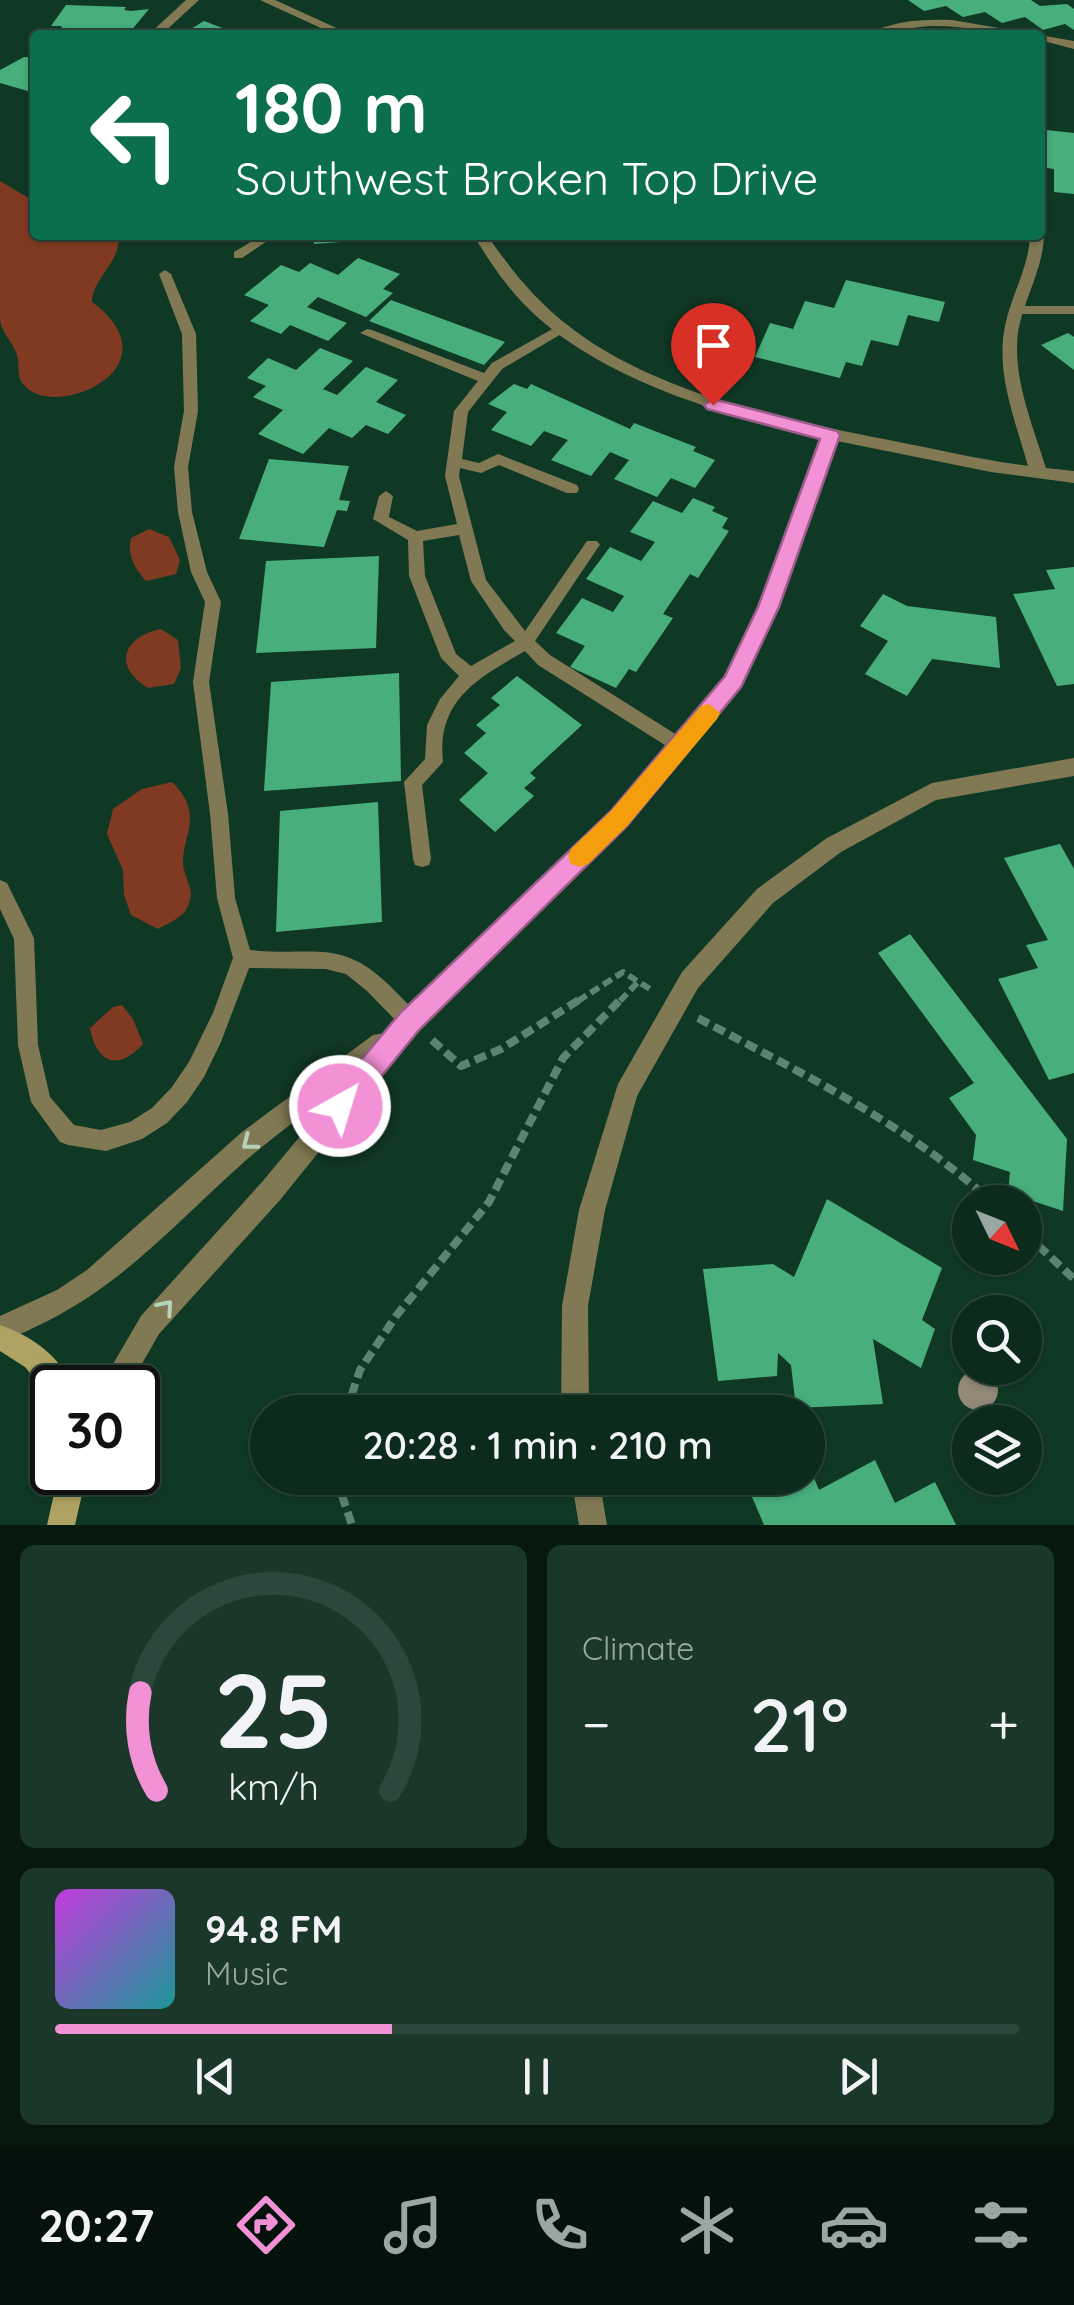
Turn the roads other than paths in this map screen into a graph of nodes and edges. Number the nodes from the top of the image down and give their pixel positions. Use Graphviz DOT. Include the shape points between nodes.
graph roads {
  1 [pos="193,0"];
  2 [pos="266,0"];
  3 [pos="160,30"];
  4 [pos="335,30"];
  5 [pos="885,30"];
  6 [pos="992,30"];
  7 [pos="1045,37"];
  8 [pos="1074,44"];
  9 [pos="262,240"];
  10 [pos="483,240"];
  11 [pos="1037,240"];
  12 [pos="238,255"];
  13 [pos="165,274"];
  14 [pos="1018,310"];
  15 [pos="1074,310"];
  16 [pos="563,327"];
  17 [pos="368,333"];
  18 [pos="486,379"];
  19 [pos="830,435"];
  20 [pos="454,462"];
  21 [pos="1039,474"];
  22 [pos="1074,477"];
  23 [pos="572,489"];
  24 [pos="386,496"];
  25 [pos="465,528"];
  26 [pos="414,536"];
  27 [pos="592,545"];
  28 [pos="526,642"];
  29 [pos="470,675"];
  30 [pos="682,747"];
  31 [pos="1074,767"];
  32 [pos="422,860"];
  33 [pos="0,889"];
  34 [pos="243,958"];
  35 [pos="410,1021"];
  36 [pos="0,1329"];
  37 [pos="0,1338"];
  38 [pos="44,1365"];
  39 [pos="126,1365"];
  40 [pos="576,1395"];
  41 [pos="68,1495"];
  42 [pos="587,1495"];
  43 [pos="63,1523"];
  44 [pos="593,1525"];
  1 -- 3 [label="street"];
  2 -- 4 [label="street"];
  5 -- 6 [label="street" via="938,23"];
  7 -- 8 [label="street"];
  9 -- 12 [label="lane"];
  10 -- 16 [label="street" via="501,267"];
  11 -- 14 [label="street"];
  13 -- 34 [label="lane" via="189,334 184,512 213,602 201,682 226,898"];
  14 -- 15 [label="lane"];
  14 -- 21 [label="street" via="1010,333 1012,366"];
  16 -- 18 [label="lane"];
  16 -- 19 [label="street" via="610,359 713,405"];
  17 -- 18 [label="lane"];
  18 -- 20 [label="lane" via="460,410"];
  19 -- 21 [label="street"];
  19 -- 30 [label="street" via="768,607 733,681"];
  20 -- 23 [label="lane" via="481,468 498,459"];
  20 -- 25 [label="lane"];
  21 -- 22 [label="street"];
  24 -- 26 [label="lane" via="380,519"];
  25 -- 26 [label="lane"];
  25 -- 28 [label="lane" via="479,581"];
  26 -- 29 [label="lane" via="417,576 449,658"];
  27 -- 28 [label="lane"];
  28 -- 29 [label="lane"];
  28 -- 30 [label="lane"];
  29 -- 32 [label="lane" via="439,708 434,762 413,782"];
  30 -- 35 [label="street" via="619,818"];
  31 -- 40 [label="street" via="932,792 834,845 765,896 690,980 626,1092 592,1210 574,1306"];
  33 -- 34 [label="lane" via="24,938 28,1045 41,1102 68,1134 103,1141 146,1128 191,1079"];
  34 -- 35 [label="lane" via="353,968"];
  35 -- 36 [label="street, one-way" via="236,1153 107,1270 31,1320"];
  39 -- 35 [label="street, one-way" via="150,1325"];
  37 -- 38 [label="main road"];
  41 -- 43 [label="main road"];
  42 -- 44 [label="street"];
}
